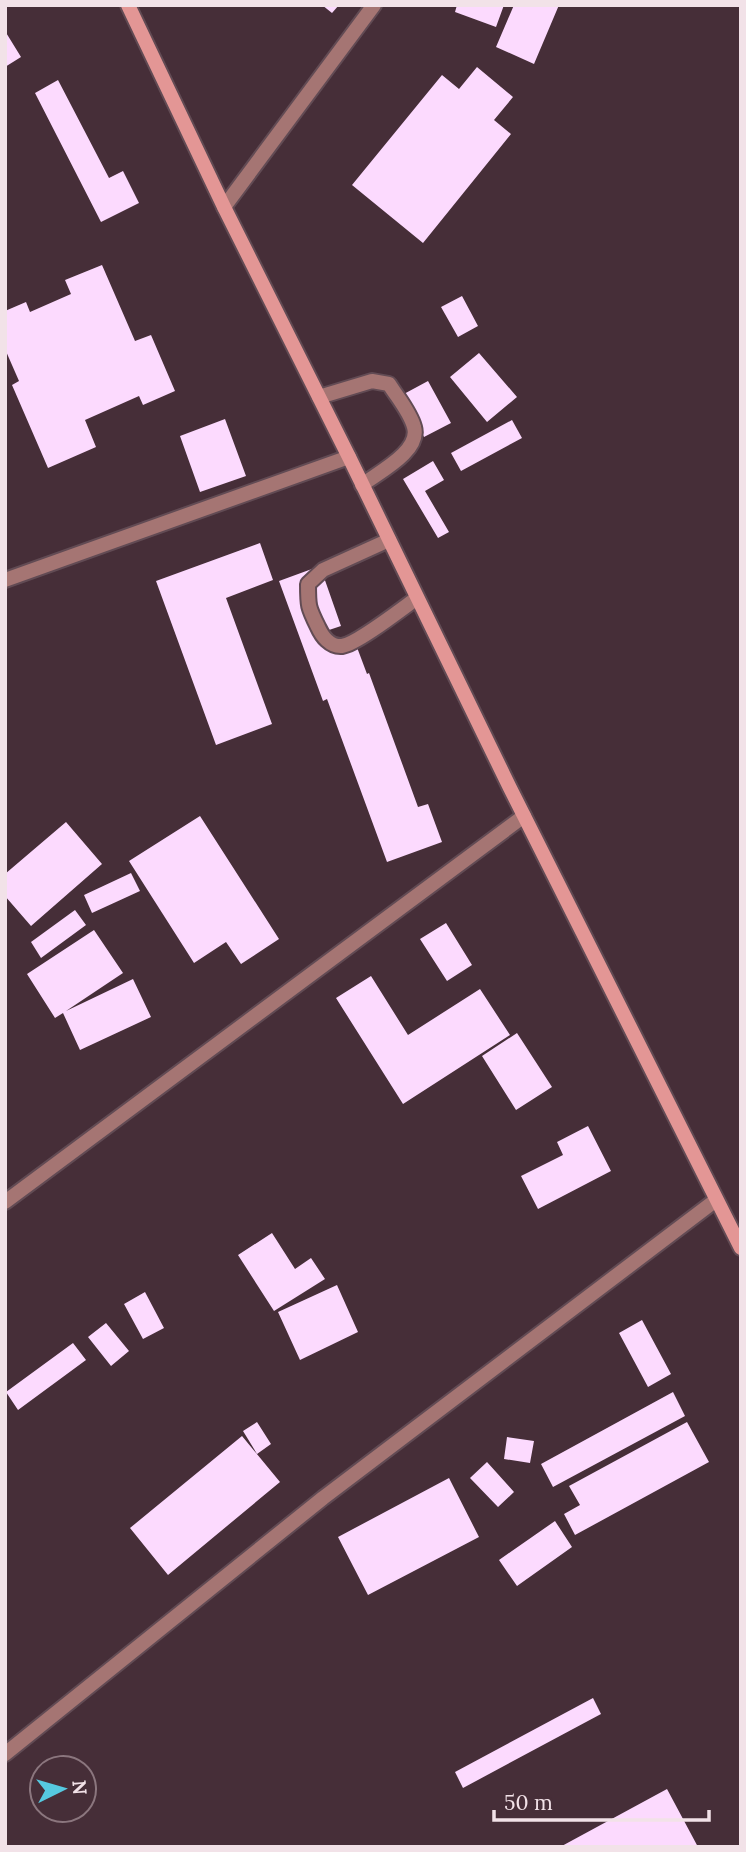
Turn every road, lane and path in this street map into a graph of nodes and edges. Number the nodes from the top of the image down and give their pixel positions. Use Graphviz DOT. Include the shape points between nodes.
graph roads {
  1 [pos="128,5"];
  2 [pos="374,5"];
  3 [pos="224,207"];
  4 [pos="319,397"];
  5 [pos="349,457"];
  6 [pos="362,485"];
  7 [pos="389,540"];
  8 [pos="5,580"];
  9 [pos="417,598"];
  10 [pos="524,816"];
  11 [pos="716,1200"];
  12 [pos="5,1202"];
  13 [pos="741,1248"];
  14 [pos="5,1754"];
  1 -- 3 [label="main road"];
  2 -- 3 [label="street"];
  3 -- 4 [label="main road"];
  4 -- 5 [label="main road"];
  4 -- 6 [label="street" via="372,381 389,384 414,425 408,451"];
  5 -- 6 [label="main road"];
  5 -- 8 [label="street"];
  6 -- 7 [label="main road"];
  7 -- 9 [label="main road"];
  7 -- 9 [label="street" via="323,570 308,584 308,606 317,625 330,643 342,646"];
  9 -- 10 [label="main road"];
  10 -- 11 [label="main road"];
  10 -- 12 [label="street"];
  11 -- 13 [label="main road"];
  11 -- 14 [label="street" via="323,1498"];
}
